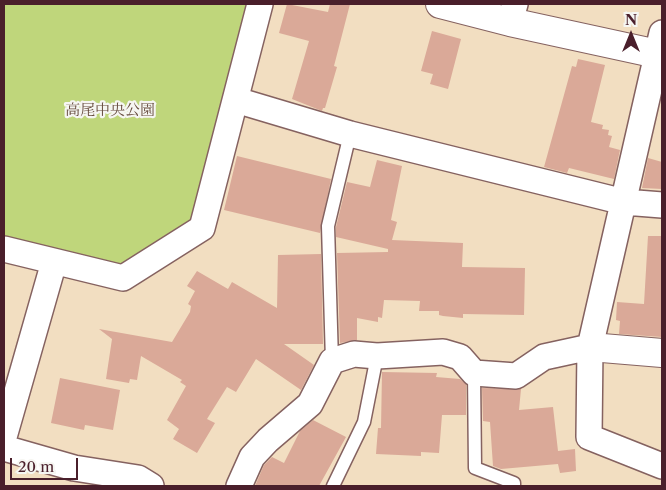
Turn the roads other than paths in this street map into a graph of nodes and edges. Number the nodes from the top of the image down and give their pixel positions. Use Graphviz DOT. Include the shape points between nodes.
graph roads {
  1 [pos="260,4"];
  2 [pos="440,4"];
  3 [pos="512,13"];
  4 [pos="660,48"];
  5 [pos="236,100"];
  6 [pos="350,134"];
  7 [pos="624,202"];
  8 [pos="662,206"];
  9 [pos="4,249"];
  10 [pos="54,262"];
  11 [pos="590,347"];
  12 [pos="662,353"];
  13 [pos="377,356"];
  14 [pos="332,361"];
  15 [pos="474,373"];
  16 [pos="4,436"];
  17 [pos="4,448"];
  18 [pos="662,466"];
  19 [pos="151,486"];
  20 [pos="239,486"];
  21 [pos="333,486"];
  22 [pos="514,486"];
  1 -- 5 [label="street"];
  2 -- 3 [label="street"];
  3 -- 4 [label="street"];
  4 -- 7 [label="street"];
  5 -- 6 [label="street"];
  5 -- 10 [label="street" via="202,228 123,278"];
  6 -- 7 [label="street"];
  6 -- 14 [label="lane" via="328,226"];
  7 -- 8 [label="street"];
  7 -- 11 [label="street"];
  9 -- 10 [label="street"];
  10 -- 16 [label="street"];
  11 -- 12 [label="street"];
  11 -- 15 [label="street" via="544,357 516,376"];
  11 -- 18 [label="street" via="588,437"];
  13 -- 14 [label="street" via="354,354"];
  13 -- 15 [label="street" via="443,352 460,357"];
  13 -- 21 [label="lane" via="364,422"];
  14 -- 20 [label="street" via="310,404 252,457"];
  15 -- 22 [label="lane" via="474,468 514,483"];
  17 -- 19 [label="street" via="74,468 138,478"];
}
